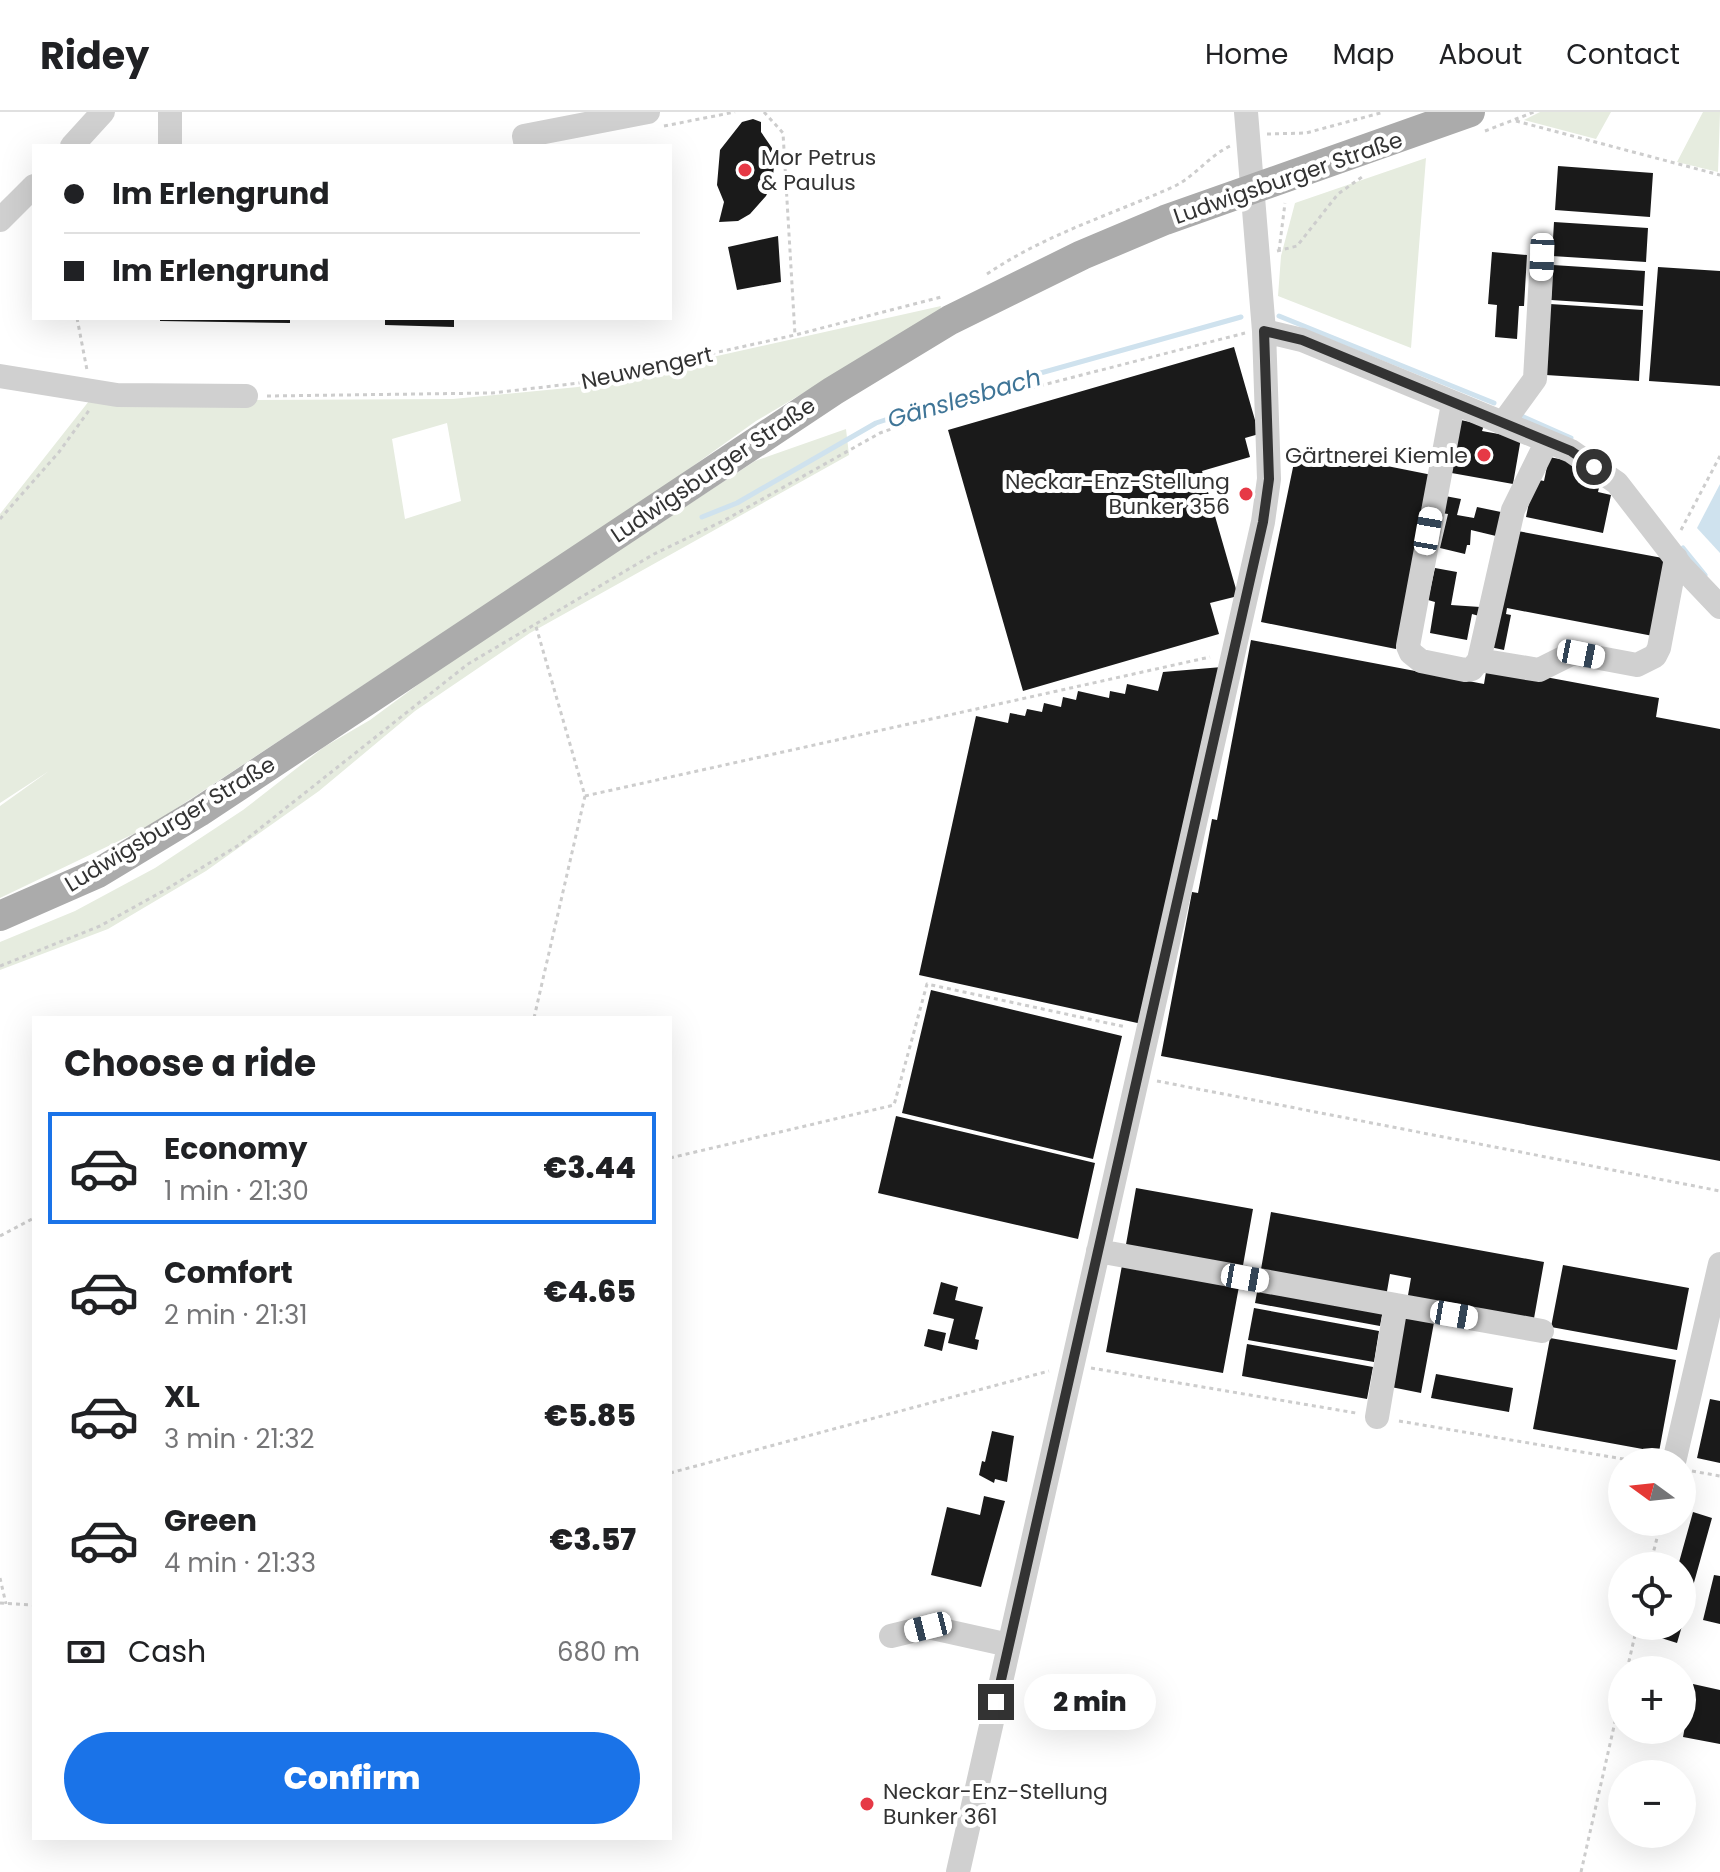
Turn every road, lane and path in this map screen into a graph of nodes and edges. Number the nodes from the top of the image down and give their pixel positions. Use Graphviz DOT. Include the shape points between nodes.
graph roads {
  1 [pos="103,112"];
  2 [pos="170,112"];
  3 [pos="648,112"];
  4 [pos="764,112"];
  5 [pos="1246,112"];
  6 [pos="1384,112"];
  7 [pos="1534,112"];
  8 [pos="1516,121"];
  9 [pos="1473,124"];
  10 [pos="1256,136"];
  11 [pos="74,144"];
  12 [pos="170,144"];
  13 [pos="526,144"];
  14 [pos="1369,173"];
  15 [pos="1720,175"];
  16 [pos="32,188"];
  17 [pos="1252,191"];
  18 [pos="0,220"];
  19 [pos="1279,251"];
  20 [pos="1542,257"];
  21 [pos="982,277"];
  22 [pos="946,295"];
  23 [pos="77,320"];
  24 [pos="1264,331"];
  25 [pos="795,335"];
  26 [pos="0,376"];
  27 [pos="93,391"];
  28 [pos="246,396"];
  29 [pos="1453,404"];
  30 [pos="1503,423"];
  31 [pos="1547,441"];
  32 [pos="1720,456"];
  33 [pos="0,519"];
  34 [pos="1673,554"];
  35 [pos="1720,607"];
  36 [pos="535,623"];
  37 [pos="1235,651"];
  38 [pos="1479,660"];
  39 [pos="585,796"];
  40 [pos="0,916"];
  41 [pos="0,966"];
  42 [pos="534,1016"];
  43 [pos="1148,1031"];
  44 [pos="1138,1077"];
  45 [pos="672,1158"];
  46 [pos="1720,1191"];
  47 [pos="32,1219"];
  48 [pos="0,1236"];
  49 [pos="1098,1251"];
  50 [pos="1720,1264"];
  51 [pos="1396,1305"];
  52 [pos="1542,1331"];
  53 [pos="1072,1365"];
  54 [pos="1377,1417"];
  55 [pos="1677,1448"];
  56 [pos="672,1472"];
  57 [pos="1696,1472"];
  58 [pos="1720,1476"];
  59 [pos="0,1578"];
  60 [pos="0,1603"];
  61 [pos="6,1604"];
  62 [pos="32,1605"];
  63 [pos="891,1636"];
  64 [pos="1009,1645"];
  65 [pos="1610,1744"];
  66 [pos="958,1872"];
  67 [pos="1581,1872"];
  1 -- 11 [label="street"];
  2 -- 12 [label="street"];
  3 -- 13 [label="street" via="524,136"];
  4 -- 25 [label="path" via="783,133"];
  5 -- 10 [label="street"];
  6 -- 10 [label="path" via="1306,133"];
  7 -- 8 [label="path"];
  8 -- 9 [label="path"];
  8 -- 15 [label="path"];
  9 -- 17 [label="main road, Ludwigsburger Straße"];
  10 -- 17 [label="street"];
  10 -- 21 [label="path" via="1222,150 1178,184 1054,235"];
  14 -- 19 [label="path" via="1338,194 1297,246"];
  16 -- 18 [label="street"];
  17 -- 24 [label="street"];
  17 -- 40 [label="main road, Ludwigsburger Straße" via="1082,255 950,320 833,391 199,812 98,873"];
  20 -- 30 [label="street" via="1535,379"];
  22 -- 25 [label="path, Neuwengert"];
  23 -- 27 [label="path"];
  24 -- 29 [label="street" via="1302,340"];
  24 -- 36 [label="path" via="942,411 880,433"];
  24 -- 37 [label="street" via="1269,479"];
  25 -- 28 [label="path, Neuwengert" via="564,385 454,394"];
  26 -- 27 [label="street"];
  27 -- 28 [label="street"];
  27 -- 33 [label="path" via="85,419"];
  29 -- 30 [label="street"];
  29 -- 38 [label="street" via="1408,646 1421,661 1465,670"];
  30 -- 31 [label="street"];
  31 -- 34 [label="street" via="1617,483"];
  31 -- 38 [label="street" via="1513,510"];
  32 -- 34 [label="path"];
  34 -- 35 [label="street"];
  34 -- 38 [label="street" via="1659,648 1647,662 1637,665 1573,653 1539,670"];
  36 -- 39 [label="path"];
  36 -- 41 [label="path" via="468,664 239,845 100,926"];
  37 -- 39 [label="path"];
  37 -- 43 [label="street"];
  39 -- 42 [label="path"];
  43 -- 44 [label="street"];
  43 -- 45 [label="path" via="927,984 894,1105"];
  44 -- 46 [label="path"];
  44 -- 49 [label="street"];
  47 -- 48 [label="path"];
  49 -- 51 [label="street"];
  49 -- 53 [label="street"];
  50 -- 55 [label="street"];
  51 -- 52 [label="street"];
  51 -- 54 [label="street"];
  53 -- 56 [label="path"];
  53 -- 64 [label="street"];
  57 -- 58 [label="path"];
  59 -- 61 [label="path"];
  60 -- 61 [label="path"];
  61 -- 62 [label="path"];
  63 -- 64 [label="street" via="928,1627"];
  64 -- 66 [label="street"];
  65 -- 67 [label="path"];
}
